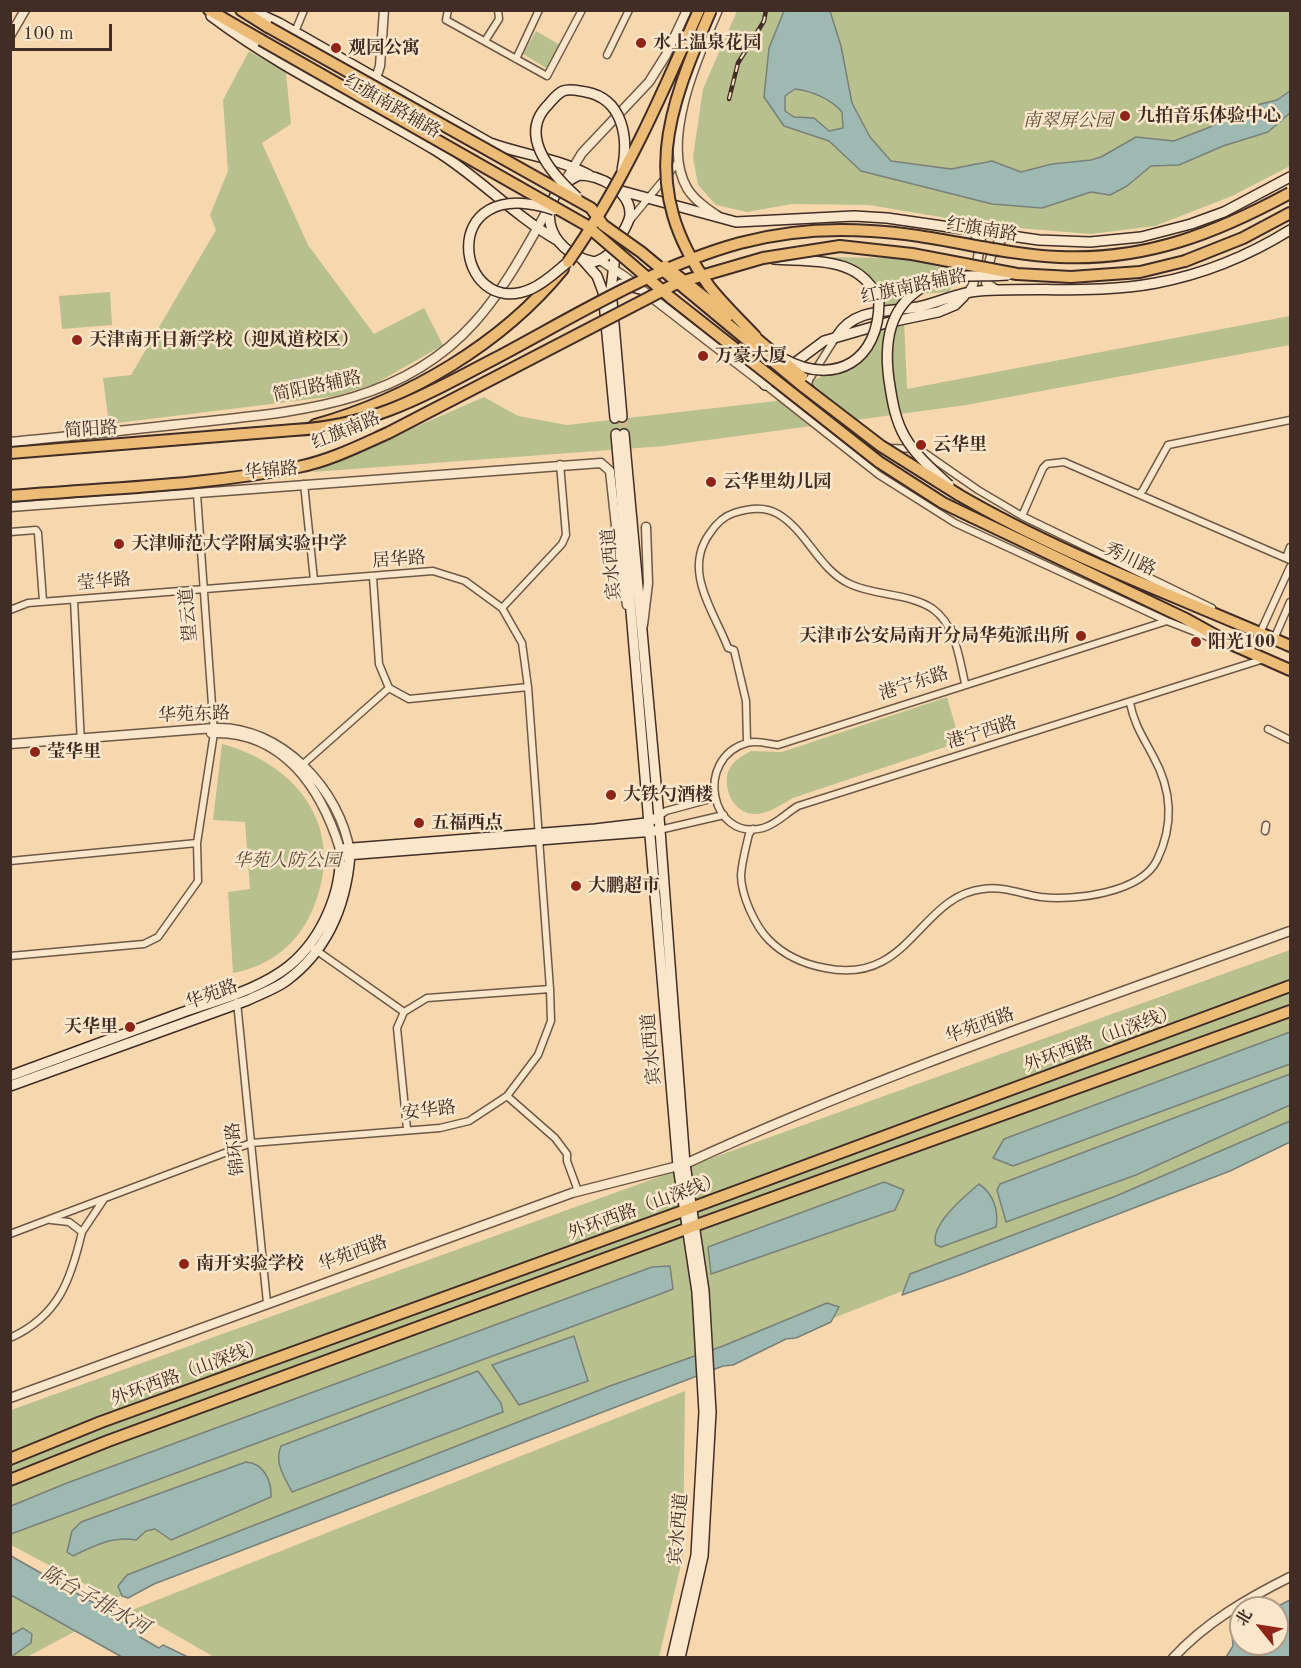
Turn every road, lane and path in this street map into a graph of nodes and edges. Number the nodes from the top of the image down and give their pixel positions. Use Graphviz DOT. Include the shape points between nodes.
graph roads {
  1 [pos="19,10"];
  2 [pos="25,10"];
  3 [pos="207,10"];
  4 [pos="240,10"];
  5 [pos="251,10"];
  6 [pos="304,10"];
  7 [pos="384,10"];
  8 [pos="448,10"];
  9 [pos="498,10"];
  10 [pos="539,10"];
  11 [pos="582,10"];
  12 [pos="629,10"];
  13 [pos="687,10"];
  14 [pos="699,10"];
  15 [pos="711,10"];
  16 [pos="718,10"];
  17 [pos="10,26"];
  18 [pos="295,32"];
  19 [pos="10,36"];
  20 [pos="485,41"];
  21 [pos="608,54"];
  22 [pos="516,59"];
  23 [pos="376,78"];
  24 [pos="679,161"];
  25 [pos="575,167"];
  26 [pos="589,175"];
  27 [pos="1290,177"];
  28 [pos="563,184"];
  29 [pos="619,186"];
  30 [pos="1290,193"];
  31 [pos="646,198"];
  32 [pos="591,208"];
  33 [pos="548,209"];
  34 [pos="1290,213"];
  35 [pos="724,219"];
  36 [pos="628,222"];
  37 [pos="591,228"];
  38 [pos="537,229"];
  39 [pos="1290,230"];
  40 [pos="972,231"];
  41 [pos="1006,236"];
  42 [pos="557,240"];
  43 [pos="616,248"];
  44 [pos="641,252"];
  45 [pos="580,257"];
  46 [pos="763,258"];
  47 [pos="600,260"];
  48 [pos="568,262"];
  49 [pos="612,267"];
  50 [pos="1017,274"];
  51 [pos="640,289"];
  52 [pos="968,292"];
  53 [pos="1001,292"];
  54 [pos="612,303"];
  55 [pos="837,336"];
  56 [pos="756,337"];
  57 [pos="775,353"];
  58 [pos="765,385"];
  59 [pos="848,420"];
  60 [pos="1290,420"];
  61 [pos="294,430"];
  62 [pos="10,442"];
  63 [pos="10,453"];
  64 [pos="560,464"];
  65 [pos="304,484"];
  66 [pos="197,494"];
  67 [pos="1139,494"];
  68 [pos="959,495"];
  69 [pos="10,496"];
  70 [pos="10,507"];
  71 [pos="1022,516"];
  72 [pos="646,527"];
  73 [pos="10,532"];
  74 [pos="1290,547"];
  75 [pos="1288,559"];
  76 [pos="1290,567"];
  77 [pos="373,576"];
  78 [pos="314,580"];
  79 [pos="202,590"];
  80 [pos="74,600"];
  81 [pos="43,601"];
  82 [pos="1290,602"];
  83 [pos="502,608"];
  84 [pos="10,610"];
  85 [pos="633,619"];
  86 [pos="1230,620"];
  87 [pos="1167,621"];
  88 [pos="642,632"];
  89 [pos="1260,633"];
  90 [pos="1274,639"];
  91 [pos="1231,644"];
  92 [pos="1290,646"];
  93 [pos="1265,659"];
  94 [pos="1290,670"];
  95 [pos="965,683"];
  96 [pos="528,687"];
  97 [pos="389,688"];
  98 [pos="1130,703"];
  99 [pos="1268,729"];
  100 [pos="214,730"];
  101 [pos="1290,740"];
  102 [pos="81,741"];
  103 [pos="747,743"];
  104 [pos="10,747"];
  105 [pos="300,766"];
  106 [pos="714,798"];
  107 [pos="653,805"];
  108 [pos="724,815"];
  109 [pos="654,824"];
  110 [pos="637,828"];
  111 [pos="753,830"];
  112 [pos="340,833"];
  113 [pos="540,837"];
  114 [pos="197,843"];
  115 [pos="347,850"];
  116 [pos="367,850"];
  117 [pos="10,861"];
  118 [pos="1290,931"];
  119 [pos="309,945"];
  120 [pos="318,951"];
  121 [pos="10,956"];
  122 [pos="1290,986"];
  123 [pos="550,989"];
  124 [pos="236,998"];
  125 [pos="1290,1011"];
  126 [pos="404,1012"];
  127 [pos="10,1076"];
  128 [pos="10,1086"];
  129 [pos="507,1096"];
  130 [pos="406,1129"];
  131 [pos="250,1143"];
  132 [pos="682,1165"];
  133 [pos="578,1191"];
  134 [pos="105,1199"];
  135 [pos="687,1210"];
  136 [pos="49,1220"];
  137 [pos="690,1227"];
  138 [pos="82,1232"];
  139 [pos="10,1234"];
  140 [pos="267,1303"];
  141 [pos="10,1338"];
  142 [pos="705,1378"];
  143 [pos="10,1398"];
  144 [pos="10,1458"];
  145 [pos="10,1480"];
  146 [pos="1290,1577"];
  147 [pos="672,1658"];
  148 [pos="680,1658"];
  149 [pos="1173,1658"];
  1 -- 17 [label="street"];
  2 -- 19 [label="street"];
  3 -- 37 [label="main road, bridge"];
  3 -- 38 [label="main road, 红旗南路辅路" via="252,47 436,151"];
  4 -- 32 [label="main road, bridge"];
  5 -- 18 [label="main road, 红旗南路辅路"];
  6 -- 18 [label="street"];
  7 -- 23 [label="street"];
  8 -- 20 [label="street" via="447,20"];
  9 -- 20 [label="street" via="499,19"];
  10 -- 22 [label="street"];
  11 -- 22 [label="street" via="547,76"];
  12 -- 21 [label="street"];
  13 -- 25 [label="street" via="649,82 582,153"];
  14 -- 29 [label="main road, bridge"];
  15 -- 56 [label="main road, bridge" via="684,71 670,119 665,167 668,193 688,252 718,298"];
  16 -- 24 [label="street" via="682,113"];
  18 -- 23 [label="main road, 红旗南路辅路"];
  20 -- 22 [label="street"];
  23 -- 25 [label="main road, 红旗南路辅路" via="490,143"];
  24 -- 31 [label="street"];
  24 -- 35 [label="street" via="688,190 703,206"];
  25 -- 26 [label="main road, 红旗南路辅路"];
  25 -- 28 [label="street"];
  26 -- 28 [label="main road" via="579,175"];
  26 -- 29 [label="main road, 红旗南路辅路"];
  27 -- 41 [label="main road" via="1224,212 1141,237 1065,242"];
  28 -- 33 [label="main road"];
  29 -- 31 [label="main road"];
  29 -- 32 [label="main road, bridge" via="626,140 622,121 612,105 592,94 563,91 542,112 537,143 553,172"];
  29 -- 36 [label="main road" via="628,203"];
  29 -- 48 [label="main road, bridge"];
  30 -- 61 [label="main road, 红旗南路, bridge" via="1243,219 1196,238 1098,256 1060,257 996,250 872,231 803,232 742,243 634,284 417,401 326,429"];
  31 -- 35 [label="main road"];
  31 -- 36 [label="street"];
  32 -- 44 [label="main road, bridge" via="603,225"];
  33 -- 38 [label="street, 简阳路辅路"];
  33 -- 42 [label="main road" via="548,221"];
  34 -- 50 [label="main road, 红旗南路, bridge" via="1244,238 1185,261 1140,272 1091,277"];
  35 -- 40 [label="main road" via="736,222 854,216"];
  36 -- 43 [label="main road"];
  37 -- 48 [label="main road, bridge" via="561,213 521,202 493,207 480,216 471,230 471,265 478,279 492,290 513,293 532,289"];
  37 -- 91 [label="main road, 秀川路, bridge" via="662,291 879,462 972,517"];
  38 -- 42 [label="main road, 红旗南路辅路"];
  38 -- 62 [label="street, 简阳路辅路" via="474,324 419,369 382,388 303,411"];
  39 -- 53 [label="main road, 红旗南路辅路" via="1228,263 1156,283"];
  40 -- 41 [label="main road"];
  40 -- 52 [label="street" via="981,241 973,285"];
  41 -- 53 [label="street" via="996,243 990,255 986,283"];
  42 -- 45 [label="main road, 红旗南路辅路"];
  43 -- 47 [label="main road"];
  43 -- 49 [label="main road"];
  44 -- 56 [label="main road, bridge" via="679,275"];
  44 -- 59 [label="main road, bridge"];
  45 -- 47 [label="main road"];
  45 -- 54 [label="main road" via="597,276 603,292 618,418"];
  46 -- 50 [label="main road, 红旗南路, bridge" via="840,246 912,254"];
  46 -- 57 [label="main road, bridge" via="848,266 866,279 879,302 872,341 845,366 831,371 810,370"];
  46 -- 69 [label="main road, 红旗南路, bridge" via="677,283 388,433 300,467 233,477"];
  47 -- 49 [label="street"];
  48 -- 61 [label="main road, bridge" via="511,322 466,355 396,395 347,415"];
  49 -- 51 [label="street"];
  49 -- 54 [label="main road"];
  50 -- 68 [label="main road, bridge" via="949,278 929,284 900,305 889,330 887,366 898,422 913,450"];
  51 -- 54 [label="main road" via="621,284"];
  51 -- 58 [label="street"];
  52 -- 53 [label="main road, 红旗南路辅路"];
  52 -- 55 [label="main road" via="955,305 938,312"];
  52 -- 55 [label="main road, 红旗南路辅路" via="920,307 858,316 843,325"];
  55 -- 58 [label="main road, 红旗南路辅路" via="824,341"];
  55 -- 71 [label="street" via="808,387 885,445 894,450 919,449"];
  56 -- 57 [label="main road, bridge"];
  57 -- 59 [label="main road, bridge"];
  58 -- 87 [label="street" via="879,475 931,509 1012,551"];
  59 -- 68 [label="main road, bridge" via="881,446"];
  60 -- 67 [label="street" via="1168,445"];
  61 -- 63 [label="main road, 简阳路"];
  64 -- 65 [label="street, 华锦路"];
  64 -- 83 [label="street" via="566,535"];
  64 -- 85 [label="street, 华锦路" via="598,463 610,471 624,592"];
  65 -- 66 [label="street, 华锦路"];
  65 -- 78 [label="street"];
  66 -- 70 [label="street, 华锦路"];
  66 -- 79 [label="street, 望云道"];
  67 -- 71 [label="street" via="1064,462 1054,462 1043,468"];
  67 -- 75 [label="street"];
  68 -- 86 [label="main road, 秀川路" via="995,516 1181,602"];
  71 -- 86 [label="street" via="1199,600"];
  72 -- 88 [label="street" via="648,583"];
  73 -- 81 [label="street" via="38,533"];
  74 -- 75 [label="street"];
  76 -- 89 [label="street"];
  77 -- 78 [label="street, 居华路"];
  77 -- 83 [label="street, 居华路" via="433,571 465,581"];
  77 -- 97 [label="street" via="379,664"];
  78 -- 79 [label="street, 居华路"];
  79 -- 80 [label="street, 莹华路"];
  79 -- 100 [label="street, 望云道"];
  80 -- 81 [label="street, 莹华路"];
  80 -- 102 [label="street"];
  81 -- 84 [label="street, 莹华路"];
  82 -- 90 [label="street"];
  83 -- 96 [label="street, 居华路" via="522,643"];
  85 -- 88 [label="main road, 宾水西道" via="620,434"];
  85 -- 107 [label="main road, 宾水西道"];
  86 -- 89 [label="main road, 秀川路"];
  87 -- 91 [label="street"];
  87 -- 95 [label="street, 港宁东路"];
  88 -- 107 [label="main road, 宾水西道"];
  89 -- 90 [label="main road, 秀川路"];
  90 -- 92 [label="main road, 秀川路"];
  91 -- 93 [label="main road, 秀川路"];
  93 -- 94 [label="main road, 秀川路"];
  93 -- 98 [label="street, 港宁西路"];
  95 -- 103 [label="street, 港宁东路" via="778,745"];
  95 -- 103 [label="street" via="956,643 933,609 850,584 834,574 789,521 776,513 751,508 731,513 716,524 705,540 698,575 728,648 734,650 746,701"];
  96 -- 97 [label="street" via="410,699"];
  96 -- 113 [label="street, 居华路"];
  97 -- 105 [label="street"];
  98 -- 111 [label="street, 港宁西路" via="798,806 775,824"];
  98 -- 111 [label="street" via="1134,723 1154,756 1170,798 1168,833 1156,863 1134,882 1107,893 1042,897 1006,889 982,889 955,900 886,960 858,970 838,971 811,966 780,951 754,919 741,876"];
  99 -- 101 [label="street"];
  100 -- 102 [label="street, 华苑东路"];
  100 -- 105 [label="street, 华苑东路" via="259,742"];
  100 -- 114 [label="street, 望云道"];
  102 -- 104 [label="street, 华苑东路"];
  103 -- 106 [label="street" via="736,747 720,766 714,778"];
  105 -- 112 [label="street, 华苑东路"];
  106 -- 108 [label="street"];
  106 -- 109 [label="street" via="666,811"];
  107 -- 109 [label="main road, 宾水西道"];
  107 -- 110 [label="main road"];
  108 -- 109 [label="street"];
  108 -- 111 [label="street"];
  109 -- 110 [label="main road"];
  109 -- 132 [label="main road, 宾水西道"];
  110 -- 113 [label="main road"];
  112 -- 115 [label="street, 华苑东路"];
  112 -- 116 [label="street"];
  113 -- 116 [label="main road"];
  113 -- 123 [label="street, 安华路"];
  114 -- 117 [label="street"];
  114 -- 121 [label="street, 望云道" via="198,881 158,937 144,944"];
  115 -- 116 [label="main road"];
  115 -- 119 [label="main road, 华苑路" via="331,905"];
  115 -- 120 [label="main road, 华苑路" via="344,897"];
  118 -- 132 [label="street, 华苑西路" via="924,1064 783,1119"];
  119 -- 120 [label="street"];
  119 -- 124 [label="main road, 华苑路" via="293,962"];
  120 -- 124 [label="main road, 华苑路" via="285,982"];
  120 -- 126 [label="street"];
  122 -- 135 [label="main road, 外环西路（山深线）"];
  123 -- 126 [label="street" via="427,998"];
  123 -- 129 [label="street, 安华路" via="551,1021 538,1055"];
  124 -- 127 [label="main road, 华苑路"];
  124 -- 128 [label="main road, 华苑路"];
  124 -- 131 [label="street, 锦环路"];
  125 -- 137 [label="main road, 外环西路（山深线）"];
  126 -- 130 [label="street" via="397,1028"];
  129 -- 130 [label="street, 安华路" via="469,1121 440,1128"];
  129 -- 133 [label="street" via="555,1138 567,1154"];
  130 -- 131 [label="street, 安华路"];
  131 -- 134 [label="street, 安华路"];
  131 -- 140 [label="street, 锦环路"];
  132 -- 133 [label="street, 华苑西路"];
  132 -- 135 [label="main road, 宾水西道"];
  133 -- 140 [label="street, 华苑西路"];
  134 -- 136 [label="street, 安华路"];
  134 -- 138 [label="street"];
  135 -- 137 [label="main road, 宾水西道"];
  135 -- 144 [label="main road, 外环西路（山深线）"];
  136 -- 138 [label="street" via="69,1222"];
  136 -- 139 [label="street, 安华路"];
  137 -- 142 [label="main road, 宾水西道"];
  137 -- 145 [label="main road, 外环西路（山深线）"];
  138 -- 141 [label="street" via="72,1274 50,1310"];
  140 -- 143 [label="street, 华苑西路"];
  142 -- 147 [label="main road, 宾水西道" via="696,1555"];
  142 -- 148 [label="main road, 宾水西道" via="711,1412 704,1556"];
  146 -- 149 [label="street" via="1224,1615"];
}
